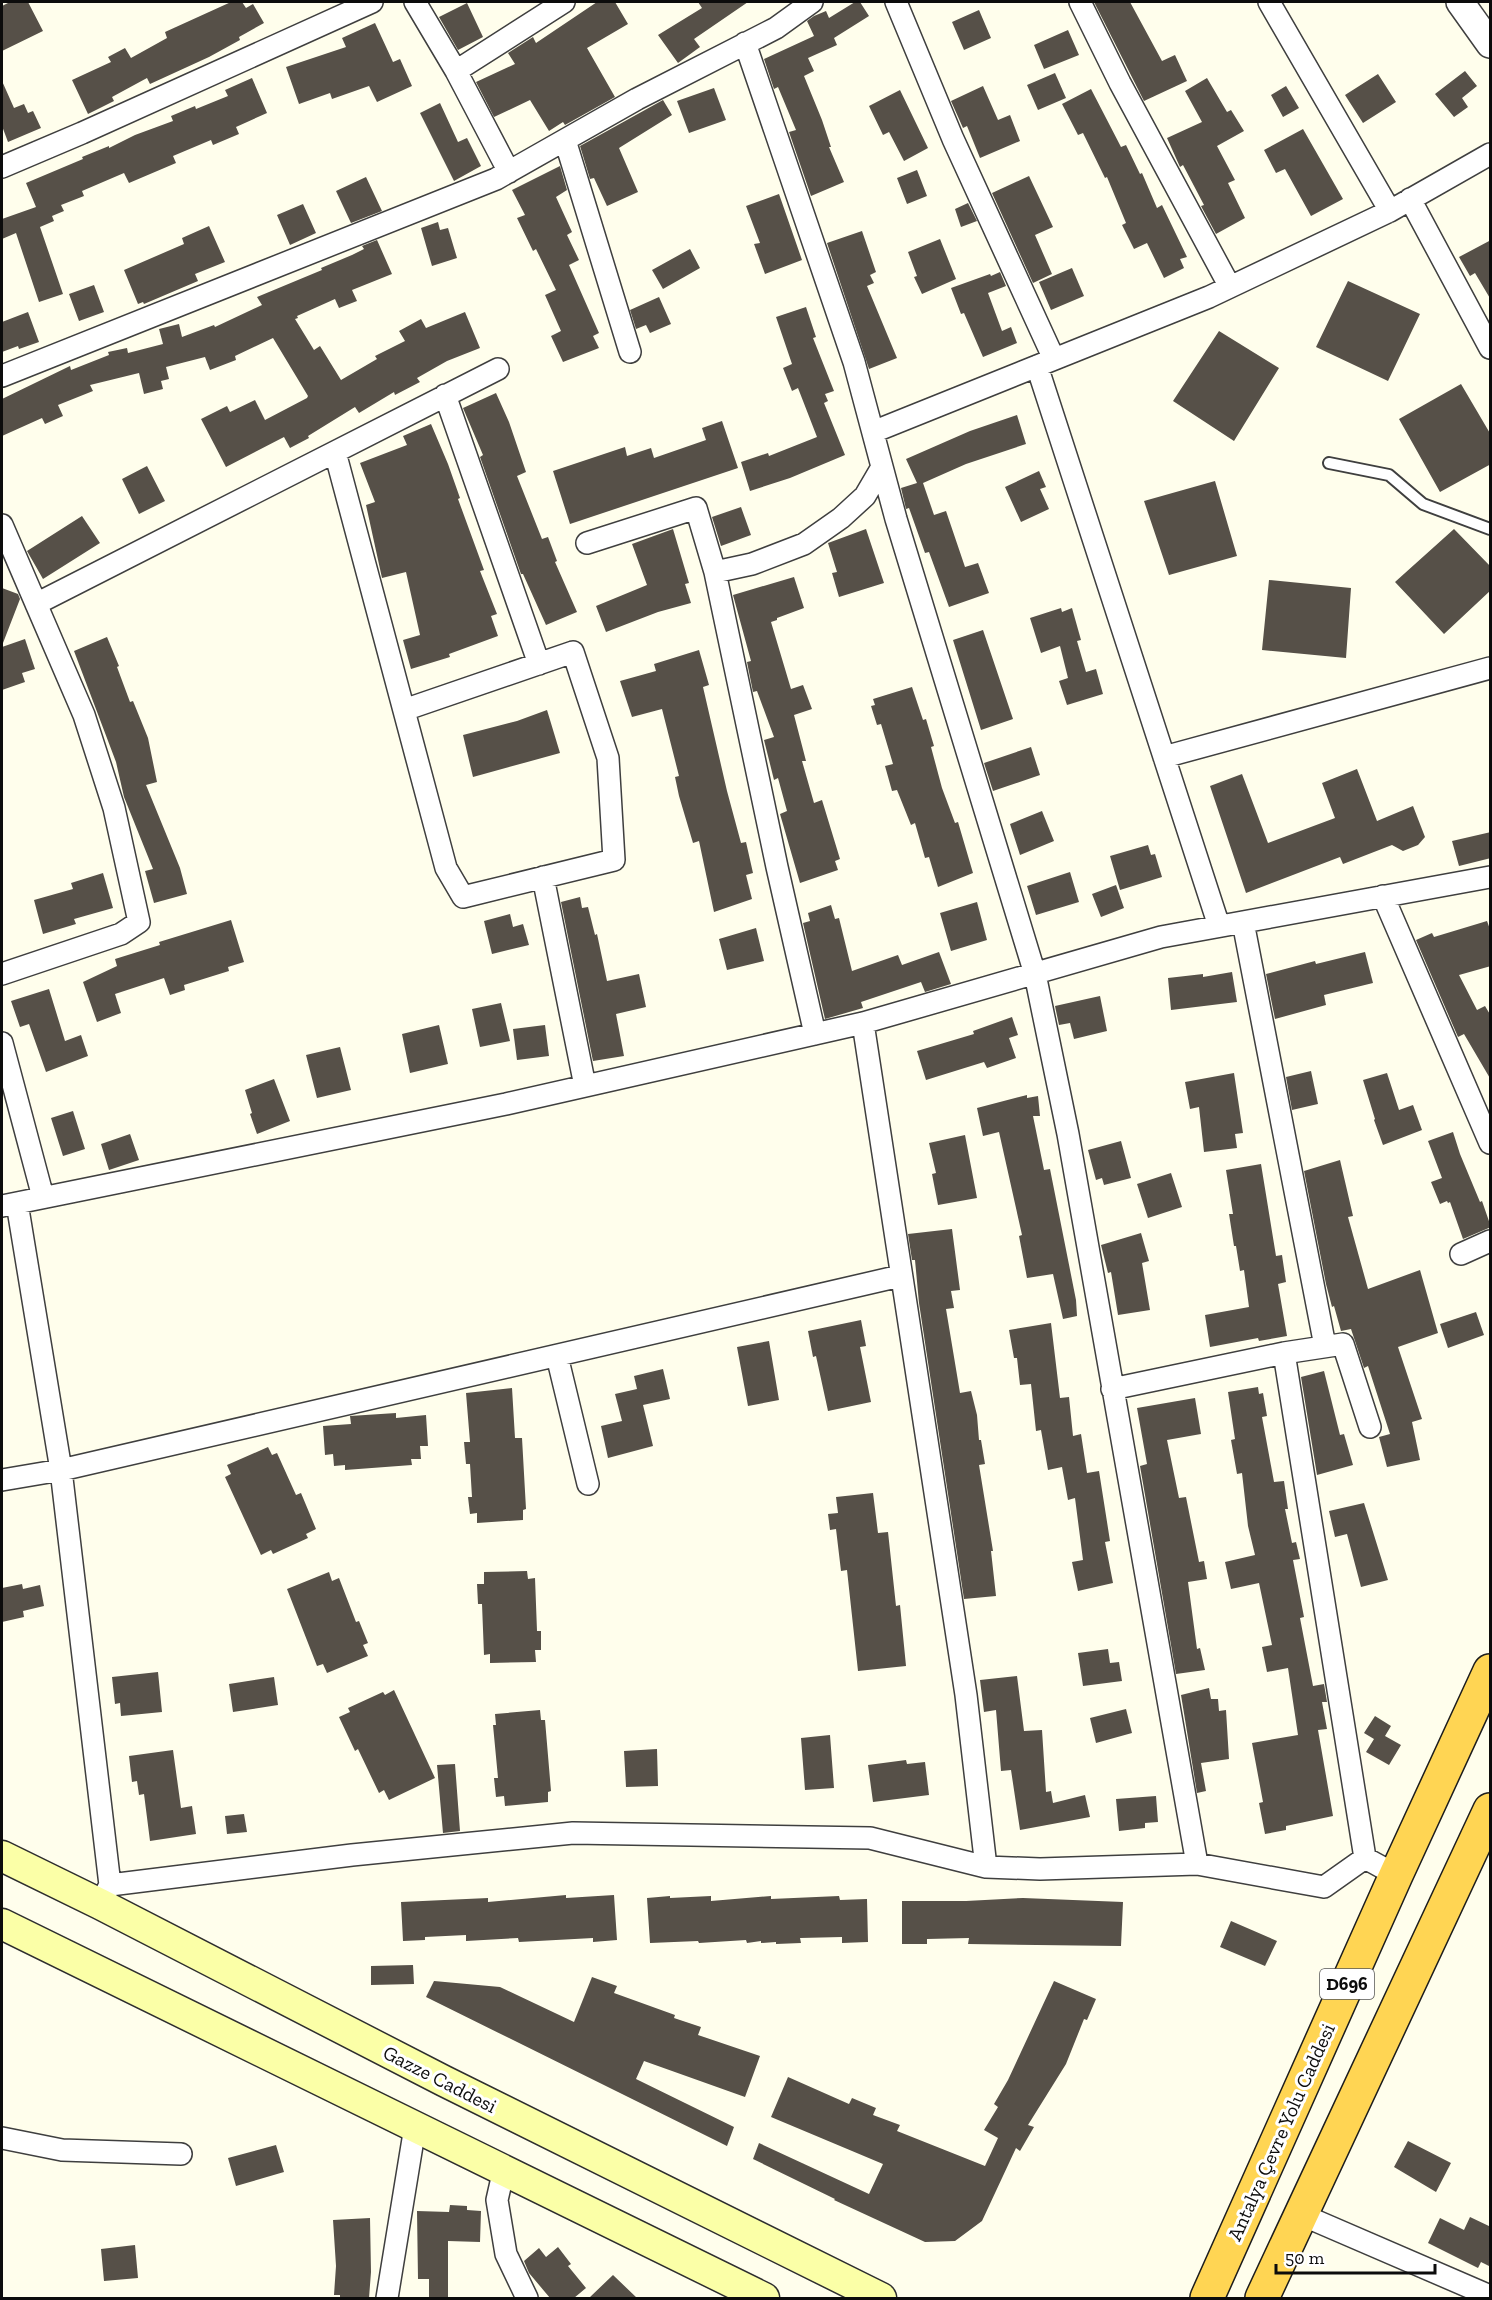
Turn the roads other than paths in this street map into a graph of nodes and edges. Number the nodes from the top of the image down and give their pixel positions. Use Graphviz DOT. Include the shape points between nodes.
graph roads {
  1 [pos="371,2"];
  2 [pos="415,2"];
  3 [pos="564,2"];
  4 [pos="812,2"];
  5 [pos="896,2"];
  6 [pos="1080,2"];
  7 [pos="1269,2"];
  8 [pos="1460,2"];
  9 [pos="745,43"];
  10 [pos="1491,44"];
  11 [pos="456,71"];
  12 [pos="566,140"];
  13 [pos="1491,154"];
  14 [pos="2,167"];
  15 [pos="509,172"];
  16 [pos="1410,200"];
  17 [pos="1390,211"];
  18 [pos="1230,287"];
  19 [pos="1491,348"];
  20 [pos="630,352"];
  21 [pos="1046,363"];
  22 [pos="498,369"];
  23 [pos="2,376"];
  24 [pos="445,395"];
  25 [pos="873,432"];
  26 [pos="335,452"];
  27 [pos="1329,463"];
  28 [pos="882,467"];
  29 [pos="2,525"];
  30 [pos="1491,529"];
  31 [pos="587,543"];
  32 [pos="715,572"];
  33 [pos="36,604"];
  34 [pos="539,664"];
  35 [pos="1491,668"];
  36 [pos="404,710"];
  37 [pos="1164,757"];
  38 [pos="543,877"];
  39 [pos="1491,877"];
  40 [pos="1383,896"];
  41 [pos="1243,922"];
  42 [pos="1220,926"];
  43 [pos="2,974"];
  44 [pos="1035,974"];
  45 [pos="863,1023"];
  46 [pos="815,1034"];
  47 [pos="2,1043"];
  48 [pos="585,1086"];
  49 [pos="1491,1143"];
  50 [pos="44,1197"];
  51 [pos="9,1204"];
  52 [pos="1491,1241"];
  53 [pos="1461,1254"];
  54 [pos="900,1276"];
  55 [pos="1325,1346"];
  56 [pos="1284,1353"];
  57 [pos="557,1356"];
  58 [pos="1112,1389"];
  59 [pos="1370,1427"];
  60 [pos="61,1470"];
  61 [pos="2,1480"];
  62 [pos="588,1484"];
  63 [pos="1491,1671"];
  64 [pos="1491,1810"];
  65 [pos="2,1856"];
  66 [pos="1365,1858"];
  67 [pos="1197,1864"];
  68 [pos="986,1867"];
  69 [pos="1396,1875"];
  70 [pos="105,1894"];
  71 [pos="2,1923"];
  72 [pos="415,2127"];
  73 [pos="2,2138"];
  74 [pos="181,2154"];
  75 [pos="504,2169"];
  76 [pos="1300,2214"];
  77 [pos="1491,2296"];
  78 [pos="387,2298"];
  79 [pos="527,2298"];
  80 [pos="764,2298"];
  81 [pos="881,2298"];
  82 [pos="1207,2298"];
  83 [pos="1262,2298"];
  1 -- 14 [label="street"];
  2 -- 11 [label="street"];
  3 -- 11 [label="street"];
  4 -- 9 [label="street" via="776,28"];
  5 -- 21 [label="street"];
  6 -- 18 [label="street"];
  7 -- 17 [label="street"];
  8 -- 10 [label="street"];
  9 -- 12 [label="street"];
  9 -- 25 [label="street" via="854,362"];
  11 -- 15 [label="street"];
  12 -- 15 [label="street"];
  12 -- 20 [label="street"];
  13 -- 16 [label="street"];
  15 -- 23 [label="street"];
  16 -- 17 [label="street"];
  16 -- 19 [label="street"];
  17 -- 18 [label="street"];
  18 -- 21 [label="street"];
  21 -- 25 [label="street"];
  21 -- 37 [label="street"];
  22 -- 24 [label="street"];
  24 -- 26 [label="street"];
  24 -- 34 [label="street"];
  25 -- 28 [label="street"];
  26 -- 33 [label="street"];
  26 -- 36 [label="street"];
  27 -- 30 [label="lane" via="1389,475 1423,504"];
  28 -- 32 [label="street" via="865,496 804,544 752,564"];
  28 -- 44 [label="street"];
  29 -- 33 [label="street"];
  31 -- 32 [label="street" via="696,508"];
  32 -- 46 [label="street"];
  33 -- 43 [label="street" via="84,715 114,808 139,922 121,934"];
  34 -- 36 [label="street"];
  34 -- 38 [label="street" via="573,652 608,758 614,860"];
  35 -- 37 [label="street"];
  36 -- 38 [label="street" via="446,868 463,897"];
  37 -- 42 [label="street"];
  38 -- 48 [label="street"];
  39 -- 40 [label="street"];
  40 -- 41 [label="street"];
  40 -- 49 [label="street"];
  41 -- 42 [label="street"];
  41 -- 55 [label="street"];
  42 -- 44 [label="street" via="1161,937"];
  44 -- 45 [label="street"];
  44 -- 58 [label="street" via="1068,1134"];
  45 -- 46 [label="street"];
  45 -- 54 [label="street"];
  46 -- 48 [label="street"];
  47 -- 50 [label="street"];
  48 -- 50 [label="street"];
  50 -- 51 [label="street"];
  51 -- 60 [label="street"];
  52 -- 53 [label="street"];
  54 -- 57 [label="street"];
  54 -- 68 [label="street" via="966,1695"];
  55 -- 56 [label="street"];
  55 -- 59 [label="street" via="1343,1344"];
  56 -- 58 [label="street"];
  56 -- 66 [label="street"];
  57 -- 60 [label="street"];
  57 -- 62 [label="street"];
  58 -- 67 [label="street"];
  60 -- 61 [label="street"];
  60 -- 70 [label="street"];
  63 -- 69 [label="highway, Antalya Çevre Yolu Caddesi / D696"];
  64 -- 76 [label="highway, D696"];
  65 -- 70 [label="main road, Gazze Caddesi"];
  66 -- 67 [label="street" via="1324,1887"];
  66 -- 69 [label="street"];
  67 -- 68 [label="street"];
  68 -- 70 [label="street" via="870,1838 573,1833 352,1855"];
  69 -- 82 [label="highway, Antalya Çevre Yolu Caddesi / D696"];
  70 -- 81 [label="main road, Gazze Caddesi" via="444,2081"];
  71 -- 72 [label="main road"];
  72 -- 75 [label="main road"];
  72 -- 78 [label="street"];
  73 -- 74 [label="street" via="62,2150"];
  75 -- 79 [label="street" via="497,2200 502,2232 506,2254"];
  75 -- 80 [label="main road"];
  76 -- 77 [label="street"];
  76 -- 83 [label="highway, D696"];
}
